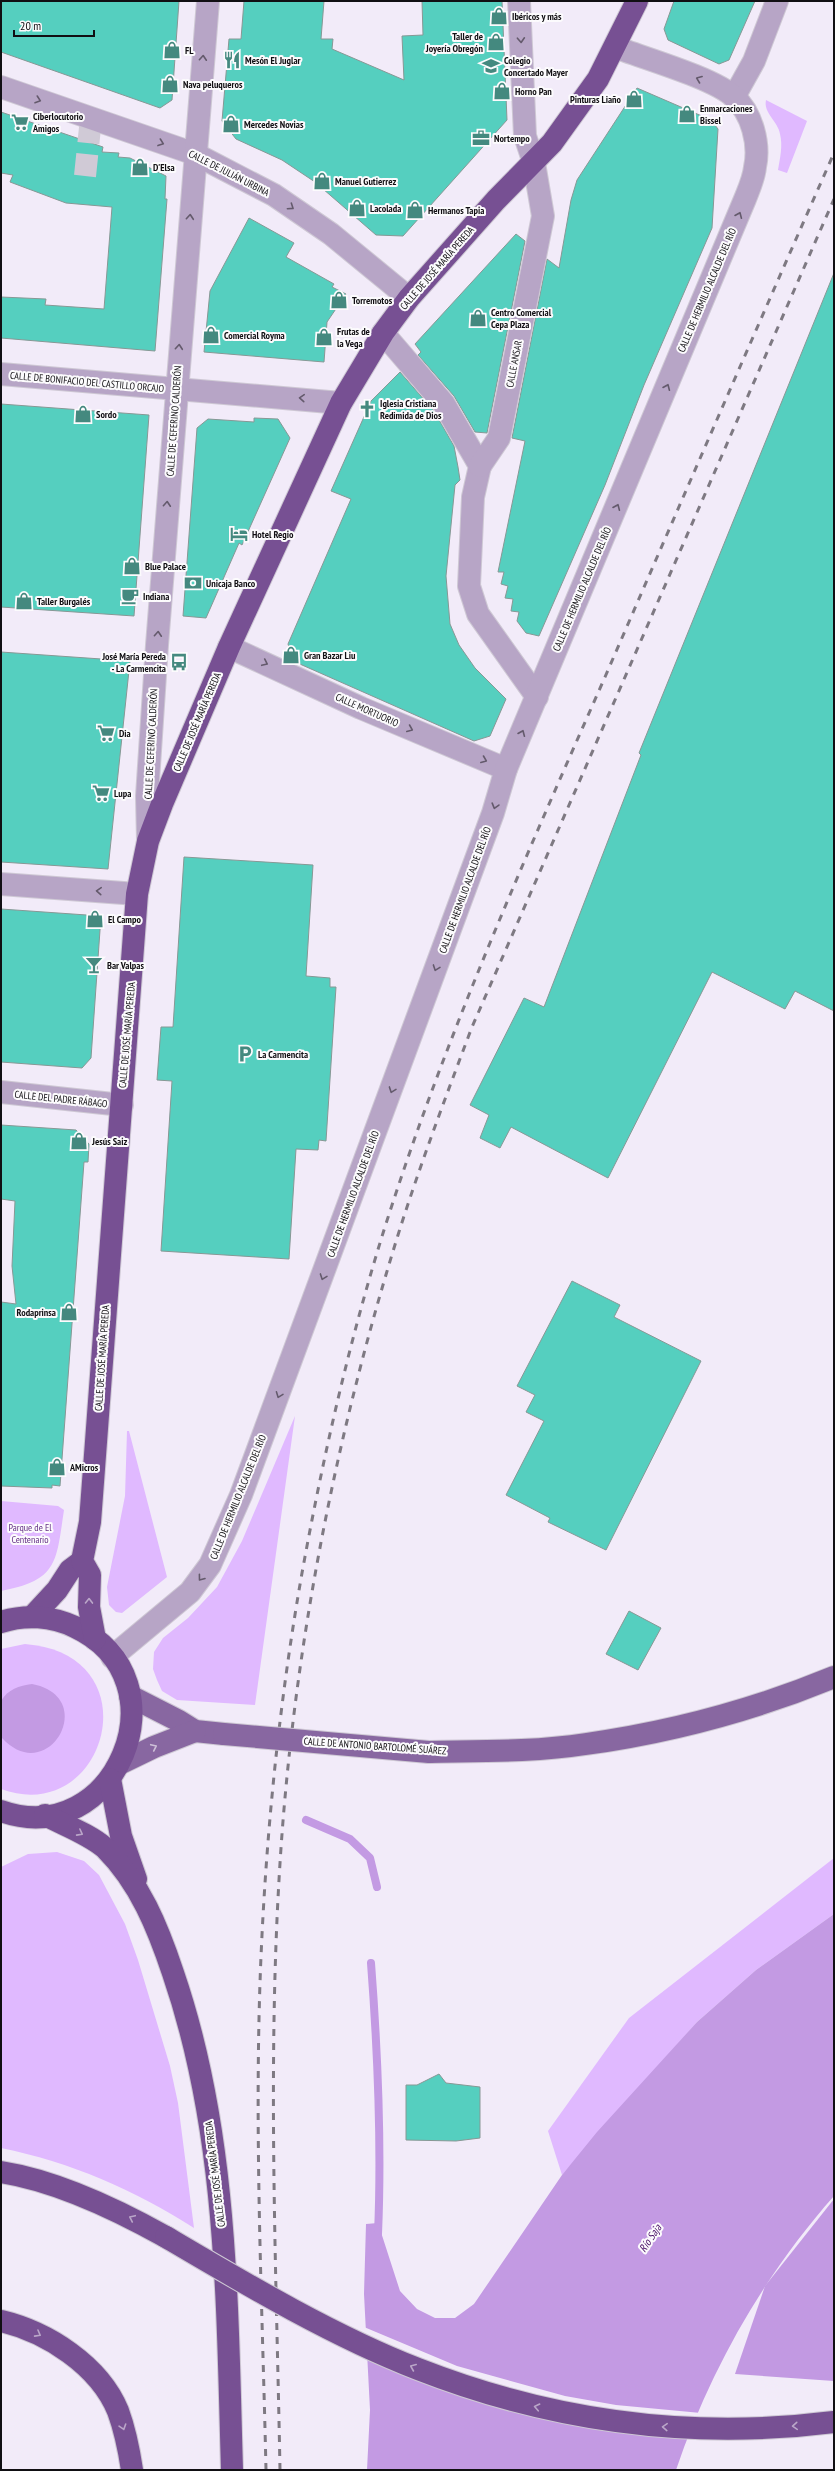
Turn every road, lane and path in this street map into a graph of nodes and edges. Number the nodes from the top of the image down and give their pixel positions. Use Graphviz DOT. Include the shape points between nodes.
graph roads {
  1 [pos="208,1"];
  2 [pos="519,1"];
  3 [pos="637,1"];
  4 [pos="777,1"];
  5 [pos="615,48"];
  6 [pos="1,87"];
  7 [pos="734,97"];
  8 [pos="195,154"];
  9 [pos="534,163"];
  10 [pos="409,298"];
  11 [pos="383,333"];
  12 [pos="1,374"];
  13 [pos="176,390"];
  14 [pos="341,403"];
  15 [pos="480,466"];
  16 [pos="229,647"];
  17 [pos="537,698"];
  18 [pos="506,768"];
  19 [pos="148,841"];
  20 [pos="1,884"];
  21 [pos="138,894"];
  22 [pos="1,1092"];
  23 [pos="122,1105"];
  24 [pos="82,1561"];
  25 [pos="32,1617"];
  26 [pos="1,1622"];
  27 [pos="95,1639"];
  28 [pos="112,1657"];
  29 [pos="834,1677"];
  30 [pos="130,1696"];
  31 [pos="195,1731"];
  32 [pos="115,1772"];
  33 [pos="11,1813"];
  34 [pos="45,1815"];
  35 [pos="1,1830"];
  36 [pos="139,1890"];
  37 [pos="1,2172"];
  38 [pos="1,2321"];
  39 [pos="834,2422"];
  40 [pos="132,2470"];
  41 [pos="232,2470"];
  8 -- 1 [label="street, CALLE DE CEFERINO CALDERÓN, one-way"];
  2 -- 9 [label="street, CALLE ANSAR, one-way" via="526,136"];
  3 -- 5 [label="highway, CALLE DE JOSÉ MARÍA PEREDA"];
  4 -- 7 [label="street" via="754,60"];
  7 -- 5 [label="street, CALLE DE HERMILIO ALCALDE DEL RÍO, one-way" via="705,81"];
  5 -- 9 [label="highway, CALLE DE JOSÉ MARÍA PEREDA" via="598,79 552,143"];
  6 -- 8 [label="street, CALLE DE JULIÁN URBINA, one-way"];
  17 -- 7 [label="street, CALLE DE HERMILIO ALCALDE DEL RÍO, one-way" via="745,199 755,168 757,148 748,118"];
  8 -- 10 [label="street, CALLE DE JULIÁN URBINA, one-way" via="274,195 331,234"];
  13 -- 8 [label="street, CALLE DE CEFERINO CALDERÓN, one-way"];
  9 -- 10 [label="highway, CALLE DE JOSÉ MARÍA PEREDA" via="496,200"];
  9 -- 15 [label="street, CALLE ANSAR" via="542,216 499,438"];
  10 -- 11 [label="highway, CALLE DE JOSÉ MARÍA PEREDA"];
  11 -- 14 [label="highway, CALLE DE JOSÉ MARÍA PEREDA"];
  11 -- 15 [label="street" via="444,404"];
  12 -- 13 [label="street, CALLE DE BONIFACIO DEL CASTILLO ORCAJO"];
  14 -- 13 [label="street, CALLE DE BONIFACIO DEL CASTILLO ORCAJO, one-way" via="308,398"];
  19 -- 13 [label="street, CALLE DE CEFERINO CALDERÓN, one-way" via="149,763"];
  14 -- 16 [label="highway, CALLE DE JOSÉ MARÍA PEREDA"];
  15 -- 17 [label="street, CALLE ANSAR" via="473,497 469,586 478,614"];
  16 -- 18 [label="street, CALLE MORTUORIO, one-way" via="361,708"];
  16 -- 19 [label="highway, CALLE DE JOSÉ MARÍA PEREDA"];
  18 -- 17 [label="street, CALLE DE HERMILIO ALCALDE DEL RÍO, one-way"];
  18 -- 28 [label="street, CALLE DE HERMILIO ALCALDE DEL RÍO, one-way" via="493,813 295,1352 221,1544 204,1575 190,1592"];
  19 -- 21 [label="highway, CALLE DE JOSÉ MARÍA PEREDA"];
  21 -- 20 [label="street, one-way"];
  21 -- 23 [label="highway, CALLE DE JOSÉ MARÍA PEREDA"];
  22 -- 23 [label="street, CALLE DEL PADRE RÁBAGO"];
  23 -- 24 [label="highway, CALLE DE JOSÉ MARÍA PEREDA" via="90,1522"];
  24 -- 25 [label="highway" via="70,1570 57,1590"];
  27 -- 24 [label="highway, one-way" via="89,1607 90,1575"];
  25 -- 26 [label="highway"];
  25 -- 27 [label="highway" via="59,1621 84,1631"];
  27 -- 28 [label="highway"];
  28 -- 30 [label="highway" via="123,1676"];
  29 -- 31 [label="main road, CALLE DE ANTONIO BARTOLOMÉ SUÁREZ, bridge" via="714,1719 585,1744 518,1750 429,1752"];
  30 -- 31 [label="main road, CALLE DE ANTONIO BARTOLOMÉ SUÁREZ"];
  30 -- 32 [label="highway" via="131,1726 127,1746"];
  32 -- 31 [label="main road, CALLE DE ANTONIO BARTOLOMÉ SUÁREZ, one-way" via="154,1747"];
  32 -- 34 [label="highway" via="95,1794 76,1806"];
  32 -- 36 [label="highway, CALLE DE JOSÉ MARÍA PEREDA" via="121,1836"];
  33 -- 34 [label="highway"];
  33 -- 35 [label="highway"];
  34 -- 36 [label="highway, CALLE DE JOSÉ MARÍA PEREDA, one-way" via="104,1848"];
  36 -- 41 [label="highway, CALLE DE JOSÉ MARÍA PEREDA" via="166,1951 185,2009 212,2137 224,2251"];
  39 -- 37 [label="highway, one-way, bridge" via="732,2429 655,2426 578,2415 497,2396 416,2368 367,2346 291,2307 137,2221 88,2199"];
  38 -- 40 [label="highway, one-way" via="30,2330 60,2346 87,2368 105,2389 118,2410"];
}
